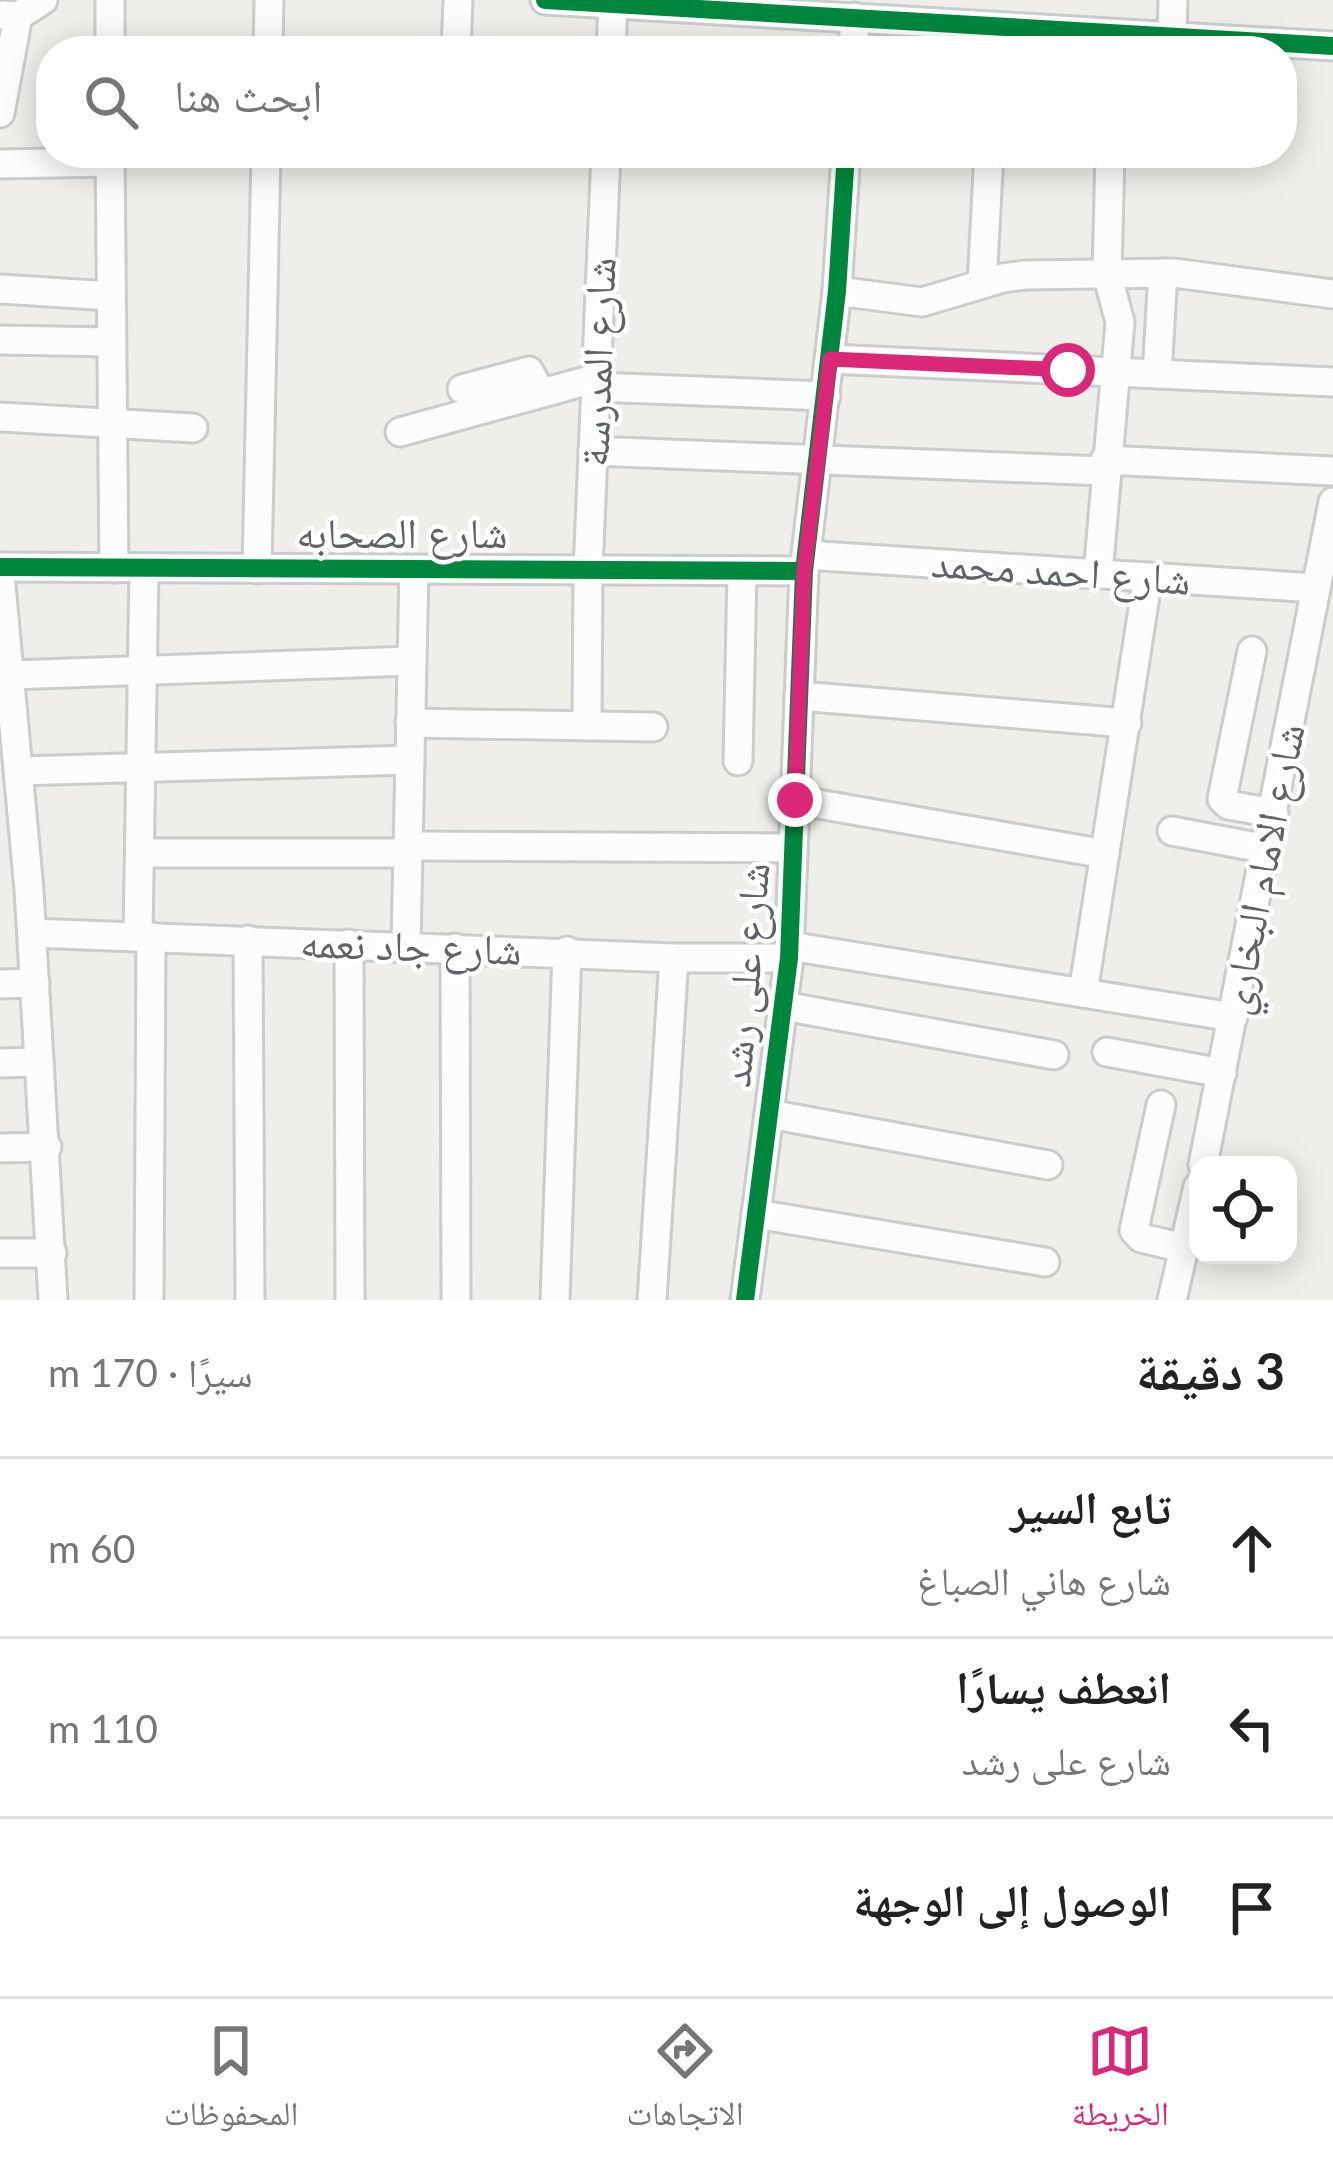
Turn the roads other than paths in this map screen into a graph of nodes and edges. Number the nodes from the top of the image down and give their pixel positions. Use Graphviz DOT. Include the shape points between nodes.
graph roads {
  1 [pos="43,0"];
  2 [pos="110,0"];
  3 [pos="268,0"];
  4 [pos="458,0"];
  5 [pos="544,0"];
  6 [pos="1173,0"];
  7 [pos="622,2"];
  8 [pos="759,5"];
  9 [pos="866,12"];
  10 [pos="9,15"];
  11 [pos="980,24"];
  12 [pos="1172,35"];
  13 [pos="110,36"];
  14 [pos="268,36"];
  15 [pos="457,36"];
  16 [pos="614,36"];
  17 [pos="1073,36"];
  18 [pos="1162,36"];
  19 [pos="1187,36"];
  20 [pos="1297,44"];
  21 [pos="1333,46"];
  22 [pos="0,113"];
  23 [pos="36,162"];
  24 [pos="0,164"];
  25 [pos="110,168"];
  26 [pos="266,168"];
  27 [pos="605,168"];
  28 [pos="845,168"];
  29 [pos="987,168"];
  30 [pos="1110,168"];
  31 [pos="1163,272"];
  32 [pos="1107,274"];
  33 [pos="982,284"];
  34 [pos="0,289"];
  35 [pos="837,291"];
  36 [pos="1333,294"];
  37 [pos="111,296"];
  38 [pos="0,340"];
  39 [pos="111,343"];
  40 [pos="830,359"];
  41 [pos="1116,372"];
  42 [pos="1157,374"];
  43 [pos="596,382"];
  44 [pos="1333,382"];
  45 [pos="462,389"];
  46 [pos="541,393"];
  47 [pos="826,396"];
  48 [pos="0,417"];
  49 [pos="112,423"];
  50 [pos="194,428"];
  51 [pos="400,432"];
  52 [pos="593,451"];
  53 [pos="819,459"];
  54 [pos="1105,465"];
  55 [pos="1333,471"];
  56 [pos="1333,502"];
  57 [pos="805,563"];
  58 [pos="114,568"];
  59 [pos="144,568"];
  60 [pos="257,569"];
  61 [pos="0,570"];
  62 [pos="414,570"];
  63 [pos="588,570"];
  64 [pos="742,571"];
  65 [pos="1098,574"];
  66 [pos="1148,577"];
  67 [pos="1316,588"];
  68 [pos="3,640"];
  69 [pos="1252,651"];
  70 [pos="412,661"];
  71 [pos="143,668"];
  72 [pos="10,675"];
  73 [pos="799,696"];
  74 [pos="410,723"];
  75 [pos="1126,723"];
  76 [pos="587,726"];
  77 [pos="653,727"];
  78 [pos="410,760"];
  79 [pos="738,761"];
  80 [pos="141,768"];
  81 [pos="13,780"];
  82 [pos="795,800"];
  83 [pos="1274,813"];
  84 [pos="1172,831"];
  85 [pos="792,848"];
  86 [pos="408,849"];
  87 [pos="1267,849"];
  88 [pos="140,853"];
  89 [pos="1105,854"];
  90 [pos="0,890"];
  91 [pos="29,890"];
  92 [pos="32,933"];
  93 [pos="144,937"];
  94 [pos="248,940"];
  95 [pos="349,944"];
  96 [pos="406,945"];
  97 [pos="455,948"];
  98 [pos="567,951"];
  99 [pos="790,952"];
  100 [pos="674,958"];
  101 [pos="35,983"];
  102 [pos="0,985"];
  103 [pos="1083,993"];
  104 [pos="783,1006"];
  105 [pos="1234,1017"];
  106 [pos="1107,1052"];
  107 [pos="1054,1055"];
  108 [pos="39,1062"];
  109 [pos="0,1063"];
  110 [pos="1222,1073"];
  111 [pos="1161,1105"];
  112 [pos="769,1114"];
  113 [pos="47,1147"];
  114 [pos="0,1148"];
  115 [pos="1205,1156"];
  116 [pos="1048,1165"];
  117 [pos="757,1214"];
  118 [pos="1189,1226"];
  119 [pos="1184,1248"];
  120 [pos="0,1253"];
  121 [pos="52,1253"];
  122 [pos="1046,1262"];
  123 [pos="53,1300"];
  124 [pos="149,1300"];
  125 [pos="250,1300"];
  126 [pos="350,1300"];
  127 [pos="456,1300"];
  128 [pos="555,1300"];
  129 [pos="652,1300"];
  130 [pos="745,1300"];
  131 [pos="1172,1300"];
  1 -- 10 [label="street"];
  2 -- 13 [label="street"];
  3 -- 14 [label="street"];
  4 -- 15 [label="street"];
  5 -- 7 [label="street"];
  6 -- 12 [label="street"];
  7 -- 8 [label="street"];
  7 -- 16 [label="street"];
  8 -- 9 [label="street"];
  9 -- 11 [label="street"];
  10 -- 22 [label="street"];
  11 -- 17 [label="street"];
  12 -- 18 [label="street"];
  12 -- 19 [label="street"];
  20 -- 21 [label="street"];
  23 -- 24 [label="street"];
  25 -- 37 [label="street"];
  26 -- 60 [label="street"];
  27 -- 43 [label="street, شارع المدرسة"];
  28 -- 35 [label="street, شارع على رشد"];
  29 -- 33 [label="street"];
  30 -- 32 [label="street"];
  31 -- 32 [label="street"];
  31 -- 36 [label="street"];
  31 -- 42 [label="street"];
  32 -- 33 [label="street"];
  32 -- 41 [label="street" via="1120,322"];
  33 -- 35 [label="street" via="922,302"];
  34 -- 37 [label="street"];
  35 -- 40 [label="street, شارع على رشد"];
  37 -- 39 [label="street"];
  38 -- 39 [label="street"];
  39 -- 49 [label="street"];
  40 -- 41 [label="street"];
  40 -- 47 [label="street, شارع على رشد"];
  41 -- 42 [label="street"];
  41 -- 54 [label="street"];
  42 -- 44 [label="street"];
  43 -- 46 [label="street"];
  43 -- 47 [label="street"];
  43 -- 52 [label="street, شارع المدرسة"];
  45 -- 46 [label="street" via="530,371"];
  46 -- 51 [label="street"];
  47 -- 53 [label="street, شارع على رشد"];
  48 -- 49 [label="street"];
  49 -- 50 [label="street"];
  49 -- 58 [label="street"];
  52 -- 53 [label="street"];
  52 -- 63 [label="street, شارع المدرسة"];
  53 -- 54 [label="street"];
  53 -- 57 [label="street, شارع على رشد"];
  54 -- 55 [label="street"];
  54 -- 65 [label="street"];
  56 -- 67 [label="street, شارع الامام البخاري"];
  57 -- 64 [label="street, شارع الصحابه"];
  57 -- 65 [label="street, شارع احمد محمد"];
  57 -- 73 [label="street, شارع على رشد"];
  58 -- 59 [label="street, شارع الصحابه"];
  58 -- 61 [label="street, شارع الصحابه"];
  59 -- 60 [label="street, شارع الصحابه"];
  59 -- 71 [label="street"];
  60 -- 62 [label="street, شارع الصحابه"];
  61 -- 68 [label="street"];
  62 -- 63 [label="street, شارع الصحابه"];
  62 -- 70 [label="street"];
  63 -- 64 [label="street, شارع الصحابه"];
  63 -- 76 [label="street, شارع المدرسة"];
  64 -- 79 [label="street"];
  65 -- 66 [label="street, شارع احمد محمد"];
  66 -- 67 [label="street, شارع احمد محمد"];
  66 -- 75 [label="street"];
  67 -- 83 [label="street, شارع الامام البخاري"];
  68 -- 72 [label="street"];
  69 -- 83 [label="street" via="1222,799"];
  70 -- 71 [label="street"];
  70 -- 74 [label="street"];
  71 -- 72 [label="street"];
  71 -- 80 [label="street"];
  72 -- 81 [label="street"];
  73 -- 75 [label="street"];
  73 -- 82 [label="street, شارع على رشد"];
  74 -- 76 [label="street"];
  74 -- 78 [label="street"];
  75 -- 89 [label="street"];
  76 -- 77 [label="street"];
  78 -- 80 [label="street"];
  78 -- 86 [label="street"];
  80 -- 81 [label="street"];
  80 -- 88 [label="street"];
  81 -- 91 [label="street"];
  82 -- 85 [label="street, شارع على رشد"];
  82 -- 89 [label="street"];
  83 -- 87 [label="street, شارع الامام البخاري"];
  84 -- 87 [label="street"];
  85 -- 86 [label="street"];
  85 -- 99 [label="street, شارع على رشد"];
  86 -- 88 [label="street"];
  86 -- 96 [label="street"];
  87 -- 105 [label="street, شارع الامام البخاري"];
  88 -- 93 [label="street"];
  89 -- 103 [label="street"];
  90 -- 91 [label="street"];
  91 -- 92 [label="street"];
  92 -- 93 [label="street, شارع جاد نعمه"];
  92 -- 101 [label="street"];
  93 -- 94 [label="street, شارع جاد نعمه"];
  93 -- 124 [label="street"];
  94 -- 95 [label="street, شارع جاد نعمه"];
  94 -- 125 [label="street"];
  95 -- 96 [label="street, شارع جاد نعمه"];
  95 -- 126 [label="street"];
  96 -- 97 [label="street, شارع جاد نعمه"];
  97 -- 98 [label="street, شارع جاد نعمه"];
  97 -- 127 [label="street"];
  98 -- 100 [label="street, شارع جاد نعمه"];
  98 -- 128 [label="street"];
  99 -- 100 [label="street, شارع جاد نعمه"];
  99 -- 103 [label="street, شارع جاد نعمه"];
  99 -- 104 [label="street, شارع على رشد"];
  100 -- 129 [label="street"];
  101 -- 102 [label="street"];
  101 -- 108 [label="street"];
  103 -- 105 [label="street, شارع جاد نعمه"];
  104 -- 107 [label="street"];
  104 -- 112 [label="street, شارع على رشد"];
  105 -- 110 [label="street, شارع الامام البخاري"];
  106 -- 110 [label="street"];
  108 -- 109 [label="street"];
  108 -- 113 [label="street"];
  110 -- 115 [label="street, شارع الامام البخاري"];
  111 -- 119 [label="street" via="1134,1230"];
  112 -- 116 [label="street"];
  112 -- 117 [label="street, شارع على رشد"];
  113 -- 114 [label="street"];
  113 -- 121 [label="street"];
  117 -- 122 [label="street"];
  117 -- 130 [label="street, شارع على رشد"];
  118 -- 119 [label="street"];
  119 -- 131 [label="street"];
  120 -- 121 [label="street"];
  121 -- 123 [label="street"];
}
